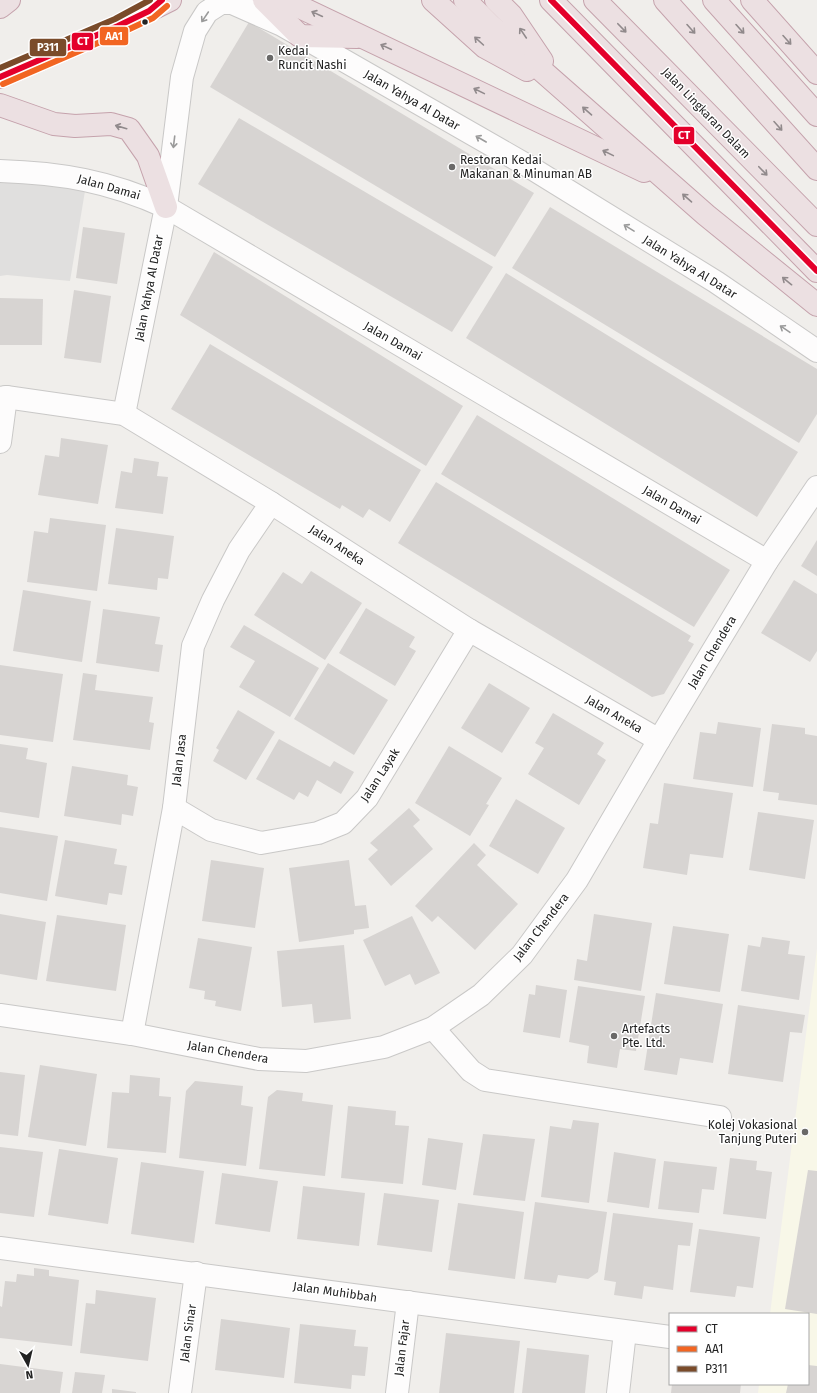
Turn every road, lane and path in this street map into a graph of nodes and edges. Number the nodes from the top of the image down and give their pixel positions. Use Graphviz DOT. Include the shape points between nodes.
graph roads {
  1 [pos="9,0"];
  2 [pos="170,0"];
  3 [pos="264,0"];
  4 [pos="285,0"];
  5 [pos="433,0"];
  6 [pos="465,0"];
  7 [pos="496,0"];
  8 [pos="551,0"];
  9 [pos="595,0"];
  10 [pos="665,0"];
  11 [pos="714,0"];
  12 [pos="752,0"];
  13 [pos="155,5"];
  14 [pos="0,7"];
  15 [pos="300,36"];
  16 [pos="365,37"];
  17 [pos="817,73"];
  18 [pos="0,77"];
  19 [pos="561,88"];
  20 [pos="0,105"];
  21 [pos="817,115"];
  22 [pos="817,169"];
  23 [pos="0,172"];
  24 [pos="669,182"];
  25 [pos="166,207"];
  26 [pos="817,225"];
  27 [pos="817,271"];
  28 [pos="817,305"];
  29 [pos="817,351"];
  30 [pos="3,397"];
  31 [pos="124,414"];
  32 [pos="0,442"];
  33 [pos="817,487"];
  34 [pos="271,502"];
  35 [pos="767,561"];
  36 [pos="469,630"];
  37 [pos="659,740"];
  38 [pos="174,808"];
  39 [pos="0,1015"];
  40 [pos="433,1028"];
  41 [pos="132,1034"];
  42 [pos="720,1116"];
  43 [pos="0,1248"];
  44 [pos="196,1273"];
  45 [pos="408,1302"];
  46 [pos="625,1332"];
  47 [pos="669,1337"];
  48 [pos="180,1393"];
  49 [pos="397,1393"];
  50 [pos="618,1393"];
  1 -- 14 [label="highway"];
  2 -- 13 [label="highway"];
  3 -- 15 [label="highway"];
  16 -- 4 [label="highway, one-way"];
  19 -- 5 [label="highway, one-way" via="485,47"];
  6 -- 19 [label="highway"];
  19 -- 7 [label="highway, one-way" via="511,15"];
  8 -- 27 [label="highway"];
  9 -- 26 [label="highway, Jalan Lingkaran Dalam, one-way"];
  10 -- 22 [label="highway, one-way"];
  11 -- 21 [label="highway, one-way"];
  12 -- 17 [label="highway, one-way"];
  13 -- 18 [label="highway" via="118,26"];
  15 -- 16 [label="highway"];
  15 -- 25 [label="street, Jalan Yahya Al Datar, one-way" via="232,3 221,3 207,12 195,32 182,77"];
  29 -- 15 [label="street, Jalan Yahya Al Datar, one-way" via="716,282 528,166"];
  24 -- 16 [label="highway, one-way"];
  24 -- 19 [label="highway, one-way"];
  25 -- 20 [label="highway, one-way" via="148,156 129,130 111,124 54,124"];
  23 -- 25 [label="street, Jalan Damai" via="41,173 86,179 137,194"];
  28 -- 24 [label="highway, one-way"];
  25 -- 31 [label="street, Jalan Yahya Al Datar"];
  25 -- 35 [label="street, Jalan Damai"];
  30 -- 31 [label="street, Jalan Aneka"];
  30 -- 32 [label="street"];
  31 -- 34 [label="street, Jalan Aneka"];
  33 -- 35 [label="street, Jalan Chendera"];
  34 -- 36 [label="street, Jalan Aneka"];
  34 -- 38 [label="street, Jalan Jasa" via="239,550 193,646"];
  35 -- 37 [label="street, Jalan Chendera"];
  36 -- 37 [label="street, Jalan Aneka"];
  36 -- 38 [label="street, Jalan Layak" via="367,798 343,823 318,833 261,843 211,830"];
  37 -- 40 [label="street, Jalan Chendera" via="577,880 522,954 481,995"];
  38 -- 41 [label="street, Jalan Jasa"];
  39 -- 41 [label="street, Jalan Chendera"];
  40 -- 41 [label="street, Jalan Chendera" via="384,1047 306,1061 259,1059"];
  40 -- 42 [label="street" via="471,1071 485,1080"];
  43 -- 44 [label="street, Jalan Muhibbah"];
  44 -- 45 [label="street, Jalan Muhibbah"];
  44 -- 48 [label="street, Jalan Sinar"];
  45 -- 46 [label="street, Jalan Muhibbah"];
  45 -- 49 [label="street, Jalan Fajar"];
  46 -- 47 [label="street, Jalan Muhibbah"];
  46 -- 50 [label="street"];
}
